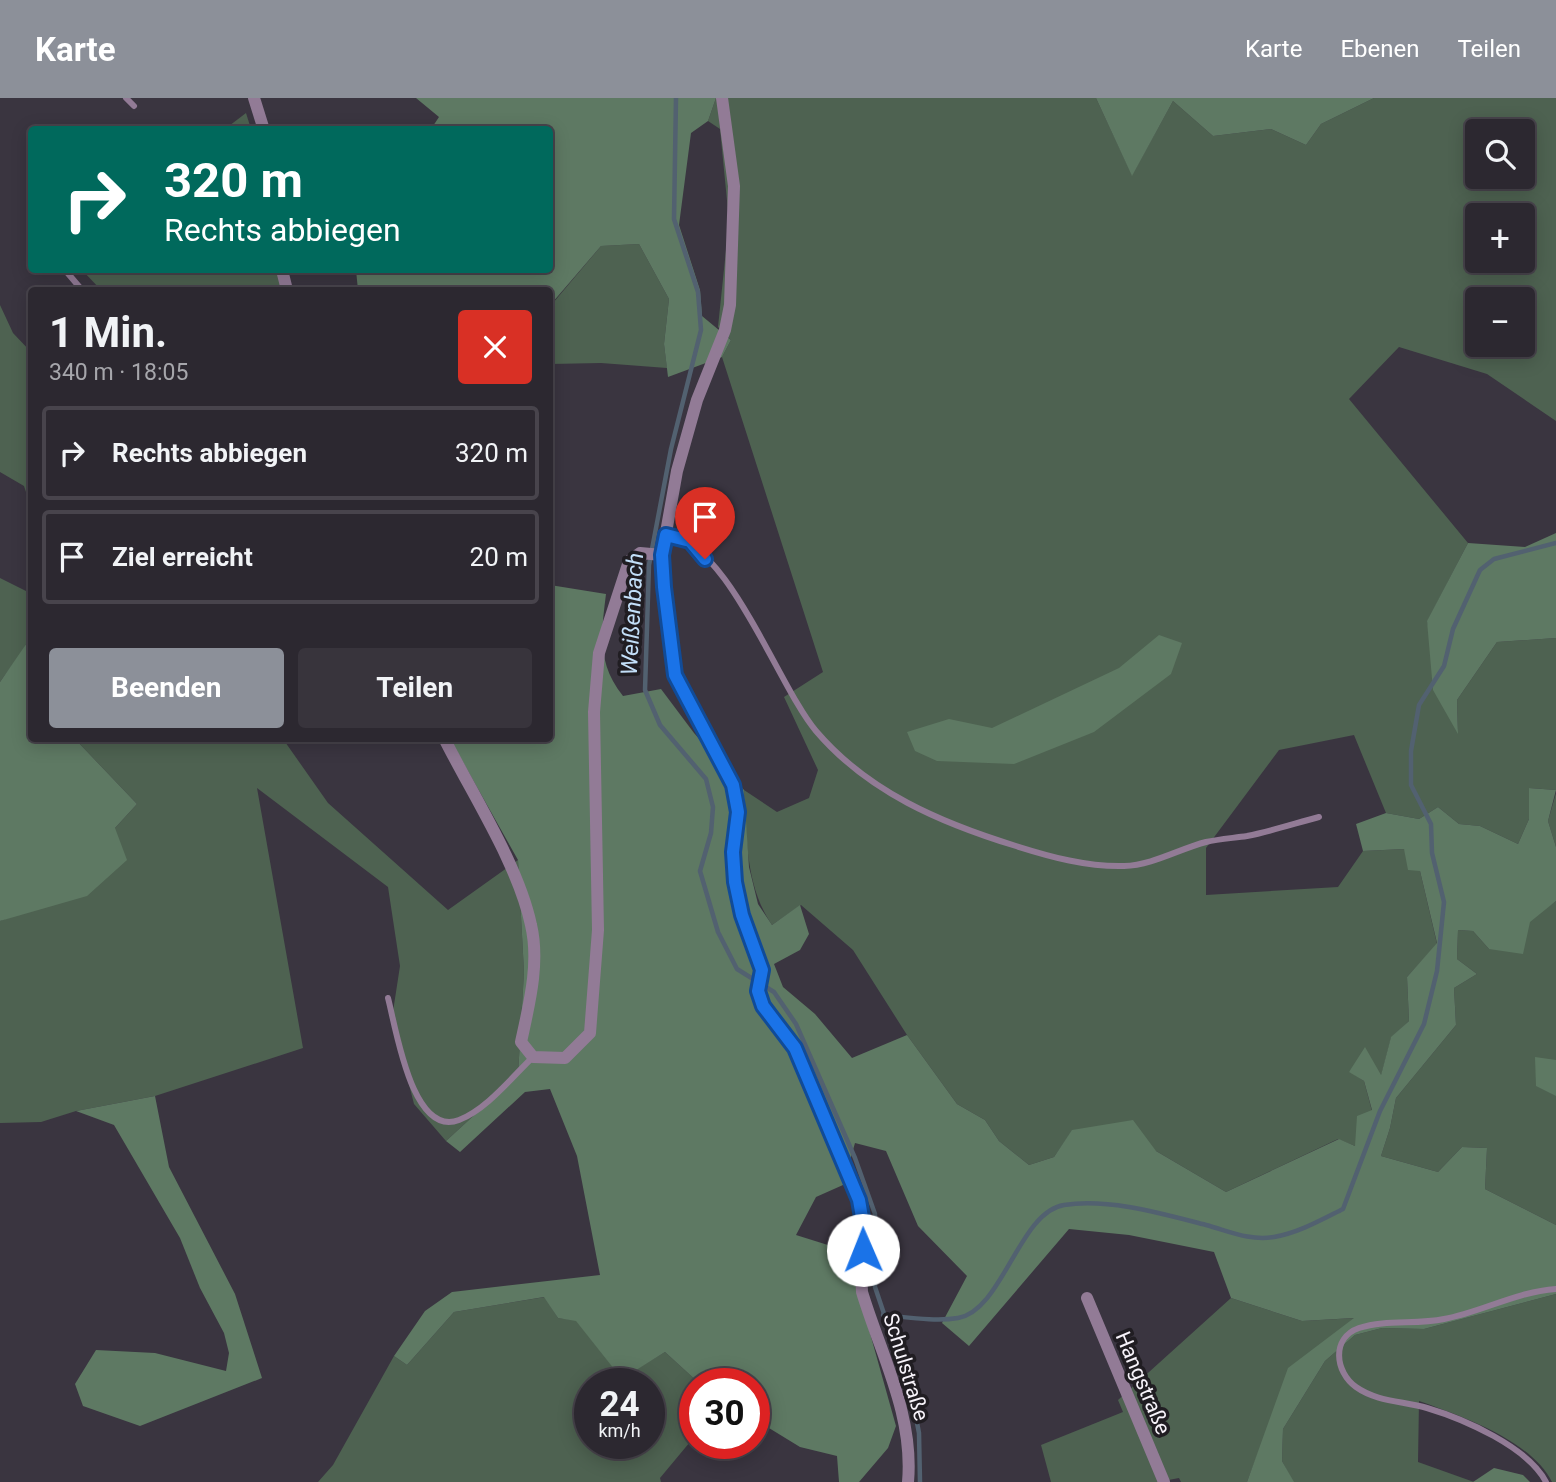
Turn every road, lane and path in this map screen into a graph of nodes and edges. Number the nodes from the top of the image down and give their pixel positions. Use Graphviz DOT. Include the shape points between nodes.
graph roads {
  1 [pos="126,98"];
  2 [pos="254,98"];
  3 [pos="722,98"];
  4 [pos="134,106"];
  5 [pos="263,126"];
  6 [pos="68,273"];
  7 [pos="79,287"];
  8 [pos="666,535"];
  9 [pos="660,554"];
  10 [pos="446,742"];
  11 [pos="1319,817"];
  12 [pos="388,998"];
  13 [pos="533,1057"];
  14 [pos="1556,1289"];
  15 [pos="1087,1298"];
  16 [pos="908,1482"];
  17 [pos="1164,1482"];
  18 [pos="1546,1482"];
  1 -- 4 [label="lane"];
  2 -- 5 [label="street"];
  3 -- 8 [label="street, Schulstraße" via="734,186 730,304 677,471"];
  6 -- 7 [label="lane"];
  8 -- 9 [label="street, Schulstraße"];
  8 -- 11 [label="lane" via="690,541 737,595 797,705 817,732 861,773 912,807 972,833 1093,865 1127,866 1206,842"];
  9 -- 13 [label="street" via="640,553 629,561 599,653 594,712 598,930 590,1033 565,1058"];
  9 -- 16 [label="street, Schulstraße" via="675,675 733,785 738,812 735,882 762,970 758,991 763,1006 795,1048 859,1200 864,1229 862,1292 902,1408 909,1448"];
  10 -- 13 [label="street" via="507,859 532,925 533,987 521,1042"];
  12 -- 13 [label="lane" via="414,1093 429,1115 440,1120 457,1121 477,1110"];
  14 -- 18 [label="lane" via="1501,1299 1446,1319 1357,1329 1338,1350 1344,1374 1356,1387 1477,1427 1540,1470"];
  15 -- 17 [label="street, Hangstraße"];
}
